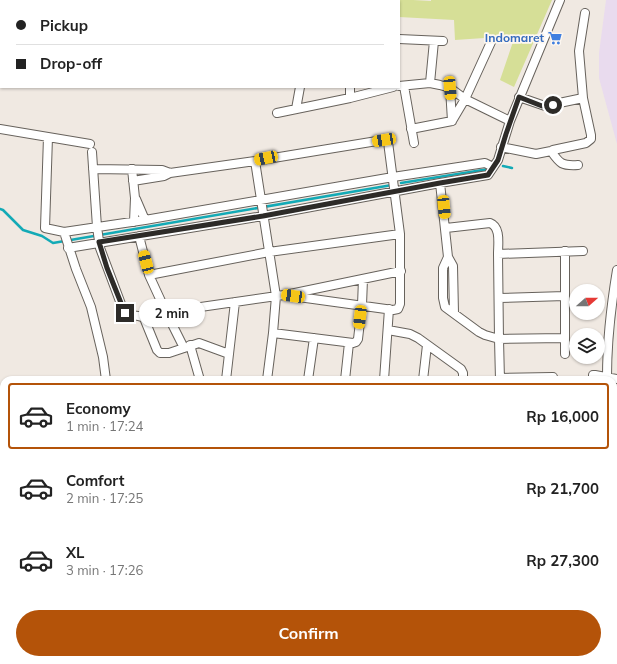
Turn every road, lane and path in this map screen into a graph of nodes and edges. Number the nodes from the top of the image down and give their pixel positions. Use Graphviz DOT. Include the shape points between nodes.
graph roads {
  1 [pos="560,0"];
  2 [pos="585,13"];
  3 [pos="400,39"];
  4 [pos="492,40"];
  5 [pos="434,41"];
  6 [pos="443,41"];
  7 [pos="430,83"];
  8 [pos="401,86"];
  9 [pos="300,88"];
  10 [pos="350,88"];
  11 [pos="389,88"];
  12 [pos="450,88"];
  13 [pos="519,97"];
  14 [pos="350,98"];
  15 [pos="582,98"];
  16 [pos="465,99"];
  17 [pos="296,109"];
  18 [pos="277,113"];
  19 [pos="452,121"];
  20 [pos="510,121"];
  21 [pos="0,129"];
  22 [pos="411,129"];
  23 [pos="48,136"];
  24 [pos="414,143"];
  25 [pos="90,144"];
  26 [pos="501,147"];
  27 [pos="553,150"];
  28 [pos="92,152"];
  29 [pos="255,161"];
  30 [pos="578,165"];
  31 [pos="493,167"];
  32 [pos="93,169"];
  33 [pos="132,169"];
  34 [pos="170,173"];
  35 [pos="393,177"];
  36 [pos="134,181"];
  37 [pos="440,183"];
  38 [pos="394,192"];
  39 [pos="135,198"];
  40 [pos="261,201"];
  41 [pos="263,216"];
  42 [pos="145,220"];
  43 [pos="134,222"];
  44 [pos="97,227"];
  45 [pos="446,228"];
  46 [pos="64,232"];
  47 [pos="400,234"];
  48 [pos="139,236"];
  49 [pos="99,242"];
  50 [pos="68,248"];
  51 [pos="565,251"];
  52 [pos="583,251"];
  53 [pos="269,252"];
  54 [pos="498,254"];
  55 [pos="617,270"];
  56 [pos="401,271"];
  57 [pos="150,275"];
  58 [pos="363,279"];
  59 [pos="280,296"];
  60 [pos="565,296"];
  61 [pos="499,298"];
  62 [pos="235,302"];
  63 [pos="362,306"];
  64 [pos="389,309"];
  65 [pos="166,312"];
  66 [pos="388,330"];
  67 [pos="273,333"];
  68 [pos="314,338"];
  69 [pos="565,338"];
  70 [pos="499,339"];
  71 [pos="349,343"];
  72 [pos="426,344"];
  73 [pos="187,347"];
  74 [pos="229,354"];
  75 [pos="565,354"];
  76 [pos="105,376"];
  77 [pos="198,376"];
  78 [pos="226,376"];
  79 [pos="268,376"];
  80 [pos="309,376"];
  81 [pos="345,376"];
  82 [pos="384,376"];
  83 [pos="423,376"];
  84 [pos="463,376"];
  85 [pos="500,376"];
  86 [pos="607,376"];
  1 -- 13 [label="street"];
  2 -- 15 [label="street" via="579,51"];
  3 -- 5 [label="street"];
  4 -- 16 [label="street"];
  5 -- 6 [label="street"];
  5 -- 7 [label="street"];
  7 -- 8 [label="street"];
  7 -- 12 [label="street"];
  8 -- 22 [label="street"];
  9 -- 17 [label="street"];
  10 -- 14 [label="street"];
  11 -- 14 [label="street"];
  12 -- 16 [label="street"];
  12 -- 19 [label="street"];
  13 -- 15 [label="street" via="546,106"];
  13 -- 20 [label="street"];
  14 -- 17 [label="street"];
  15 -- 27 [label="street" via="591,139 586,143"];
  16 -- 19 [label="street"];
  16 -- 20 [label="street"];
  17 -- 18 [label="street"];
  19 -- 22 [label="street"];
  20 -- 26 [label="street"];
  21 -- 23 [label="street"];
  22 -- 24 [label="street"];
  23 -- 25 [label="street"];
  23 -- 46 [label="street" via="45,228"];
  26 -- 30 [label="street" via="536,154 550,151 566,166"];
  26 -- 31 [label="street" via="498,160"];
  28 -- 32 [label="street"];
  29 -- 34 [label="street"];
  29 -- 35 [label="street" via="384,140 388,142"];
  29 -- 40 [label="street"];
  31 -- 35 [label="street" via="485,163"];
  31 -- 37 [label="street" via="488,175"];
  32 -- 33 [label="street"];
  32 -- 44 [label="street"];
  33 -- 34 [label="street" via="162,170"];
  33 -- 36 [label="street"];
  34 -- 36 [label="street"];
  35 -- 38 [label="street"];
  35 -- 40 [label="street"];
  36 -- 39 [label="street"];
  37 -- 38 [label="street"];
  37 -- 45 [label="street"];
  38 -- 41 [label="street"];
  38 -- 47 [label="street"];
  39 -- 42 [label="street"];
  39 -- 43 [label="street"];
  40 -- 41 [label="street"];
  40 -- 42 [label="street"];
  41 -- 48 [label="street"];
  41 -- 53 [label="street"];
  42 -- 43 [label="street"];
  43 -- 44 [label="street"];
  44 -- 46 [label="street"];
  44 -- 49 [label="street"];
  45 -- 54 [label="street" via="493,224 497,229"];
  45 -- 70 [label="street" via="448,256 443,268 445,307 479,332"];
  46 -- 50 [label="street"];
  47 -- 53 [label="street"];
  47 -- 56 [label="street"];
  48 -- 49 [label="street"];
  48 -- 57 [label="street"];
  49 -- 50 [label="street"];
  49 -- 73 [label="street" via="125,313 144,318 160,353 169,354"];
  50 -- 76 [label="street" via="91,307"];
  51 -- 52 [label="street"];
  51 -- 54 [label="street"];
  51 -- 60 [label="street"];
  53 -- 57 [label="street"];
  53 -- 59 [label="street"];
  54 -- 61 [label="street"];
  55 -- 86 [label="street" via="609,317"];
  56 -- 58 [label="street"];
  56 -- 64 [label="street" via="400,304 396,310"];
  57 -- 65 [label="street"];
  58 -- 59 [label="street"];
  58 -- 63 [label="street"];
  59 -- 62 [label="street"];
  59 -- 63 [label="street"];
  59 -- 67 [label="street"];
  60 -- 61 [label="street"];
  60 -- 69 [label="street"];
  61 -- 70 [label="street"];
  62 -- 65 [label="street"];
  62 -- 74 [label="street"];
  63 -- 64 [label="street"];
  63 -- 71 [label="street" via="357,341"];
  64 -- 66 [label="street"];
  65 -- 73 [label="street"];
  66 -- 72 [label="street" via="410,334"];
  66 -- 82 [label="street"];
  67 -- 68 [label="street"];
  67 -- 79 [label="street"];
  68 -- 71 [label="street"];
  68 -- 80 [label="street"];
  69 -- 70 [label="street"];
  69 -- 75 [label="street"];
  70 -- 85 [label="street"];
  71 -- 81 [label="street"];
  72 -- 83 [label="street"];
  72 -- 84 [label="street" via="461,369"];
  73 -- 74 [label="street" via="201,343"];
  73 -- 77 [label="street"];
  74 -- 78 [label="street"];
}
